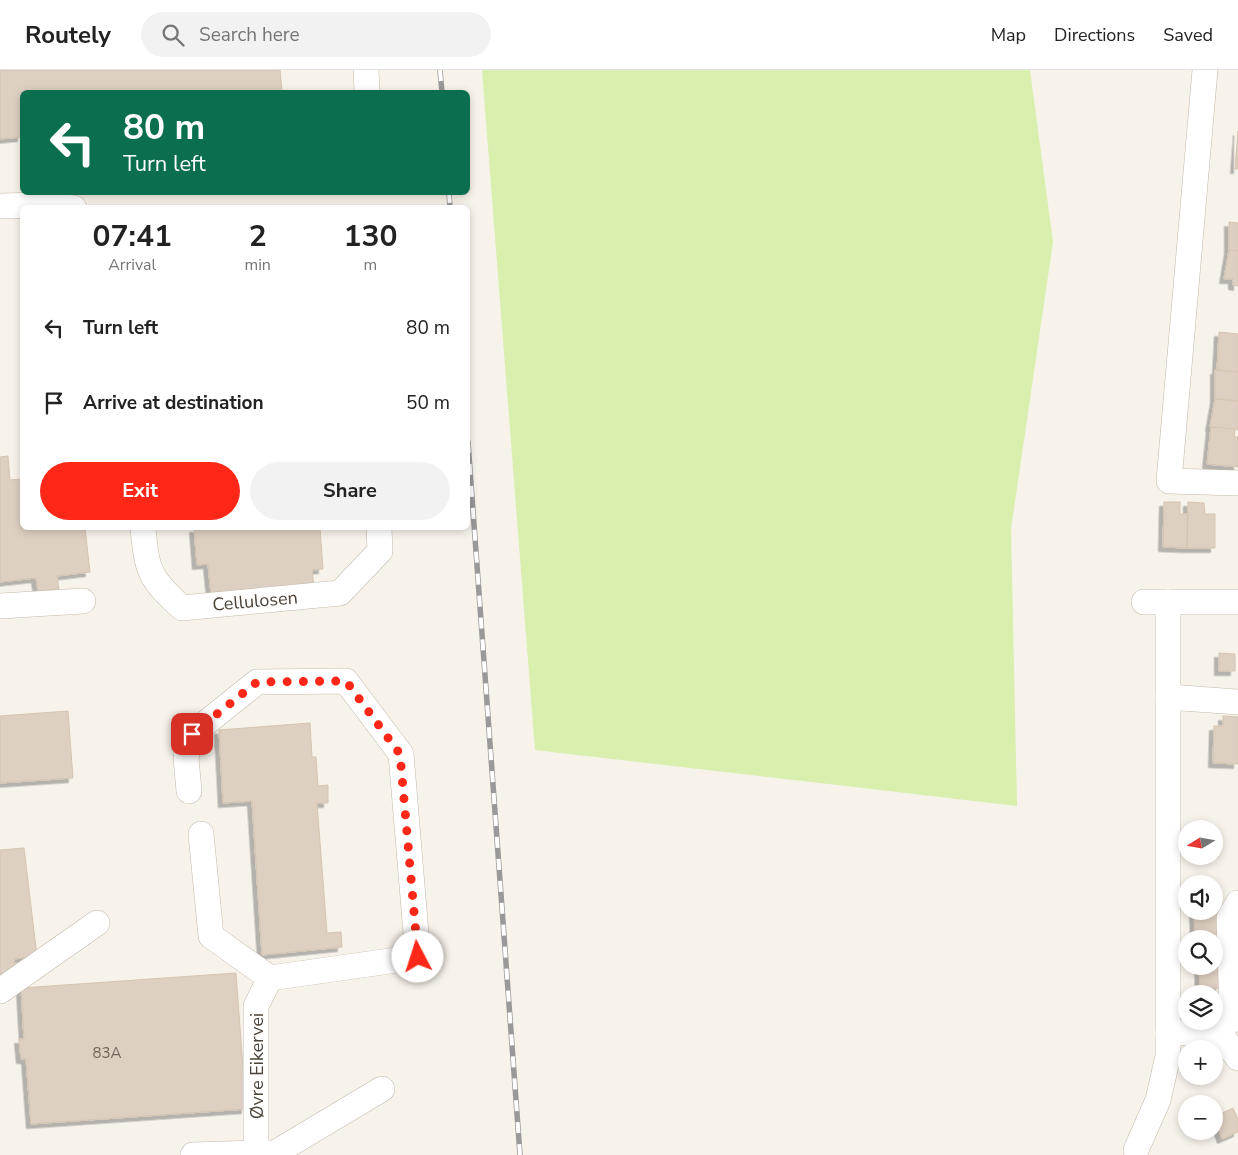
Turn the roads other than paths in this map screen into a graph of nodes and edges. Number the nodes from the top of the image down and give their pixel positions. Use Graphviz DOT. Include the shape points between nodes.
graph roads {
  1 [pos="366,70"];
  2 [pos="1205,70"];
  3 [pos="367,90"];
  4 [pos="0,206"];
  5 [pos="20,206"];
  6 [pos="1238,483"];
  7 [pos="143,530"];
  8 [pos="379,530"];
  9 [pos="83,601"];
  10 [pos="1238,602"];
  11 [pos="0,606"];
  12 [pos="1168,697"];
  13 [pos="1238,702"];
  14 [pos="189,791"];
  15 [pos="201,834"];
  16 [pos="1237,903"];
  17 [pos="97,923"];
  18 [pos="270,978"];
  19 [pos="0,991"];
  20 [pos="1219,1032"];
  21 [pos="1168,1033"];
  22 [pos="1238,1058"];
  23 [pos="382,1090"];
  24 [pos="1136,1150"];
  25 [pos="256,1153"];
  26 [pos="193,1155"];
  1 -- 3 [label="street"];
  2 -- 6 [label="street" via="1169,481"];
  4 -- 5 [label="street"];
  7 -- 8 [label="street, Cellulosen" via="146,562 159,587 182,608 340,593 380,551"];
  9 -- 11 [label="street"];
  10 -- 12 [label="street" via="1156,602"];
  12 -- 13 [label="street"];
  12 -- 21 [label="street"];
  14 -- 18 [label="street" via="186,758 192,734 257,682 346,681 400,754 418,957"];
  15 -- 18 [label="street" via="210,936"];
  16 -- 20 [label="street" via="1229,918 1232,1011 1228,1023"];
  17 -- 19 [label="street"];
  18 -- 25 [label="street, Øvre Eikervei" via="256,1006"];
  20 -- 21 [label="street"];
  20 -- 22 [label="street"];
  21 -- 24 [label="street" via="1168,1056 1158,1100"];
  23 -- 25 [label="street" via="275,1153"];
  25 -- 26 [label="street"];
}
